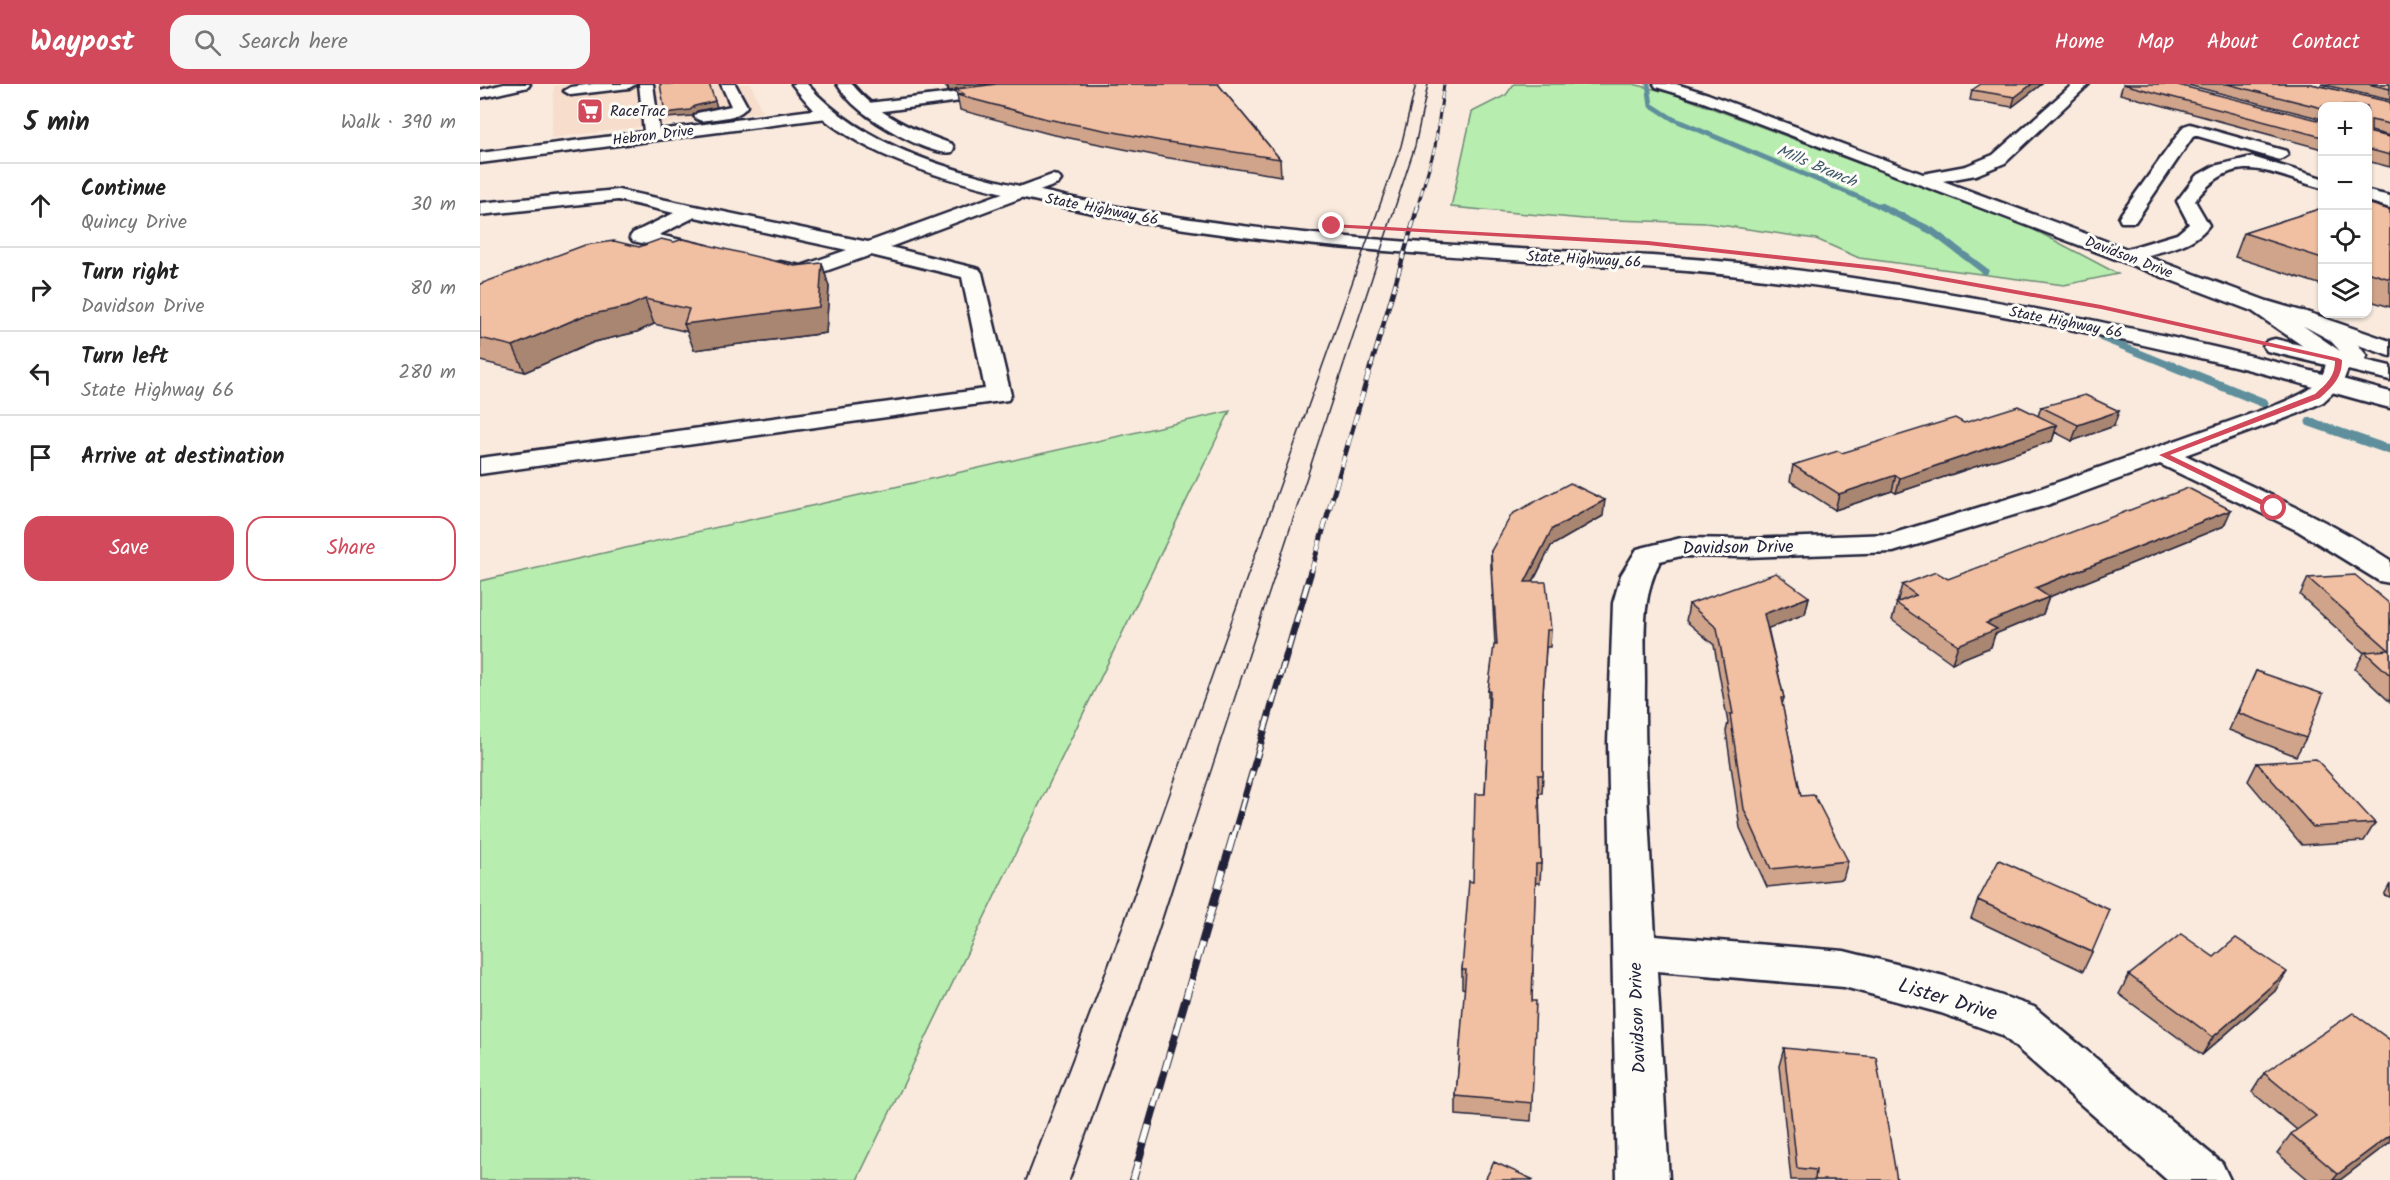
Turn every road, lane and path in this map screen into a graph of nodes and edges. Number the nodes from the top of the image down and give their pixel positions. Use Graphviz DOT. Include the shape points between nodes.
graph roads {
  1 [pos="490,84"];
  2 [pos="523,84"];
  3 [pos="629,84"];
  4 [pos="799,84"];
  5 [pos="808,84"];
  6 [pos="1057,84"];
  7 [pos="1660,84"];
  8 [pos="2082,84"];
  9 [pos="846,87"];
  10 [pos="868,88"];
  11 [pos="571,91"];
  12 [pos="480,92"];
  13 [pos="733,93"];
  14 [pos="714,98"];
  15 [pos="654,104"];
  16 [pos="868,108"];
  17 [pos="826,113"];
  18 [pos="920,138"];
  19 [pos="959,152"];
  20 [pos="480,158"];
  21 [pos="2318,165"];
  22 [pos="2220,170"];
  23 [pos="1019,172"];
  24 [pos="1920,179"];
  25 [pos="2372,181"];
  26 [pos="2318,182"];
  27 [pos="1058,186"];
  28 [pos="2390,186"];
  29 [pos="1020,192"];
  30 [pos="2372,197"];
  31 [pos="2318,200"];
  32 [pos="2390,202"];
  33 [pos="480,209"];
  34 [pos="692,211"];
  35 [pos="1254,216"];
  36 [pos="2372,216"];
  37 [pos="2128,218"];
  38 [pos="2390,221"];
  39 [pos="868,248"];
  40 [pos="721,255"];
  41 [pos="894,255"];
  42 [pos="2125,256"];
  43 [pos="756,262"];
  44 [pos="1875,268"];
  45 [pos="2260,306"];
  46 [pos="2303,318"];
  47 [pos="2257,341"];
  48 [pos="2390,350"];
  49 [pos="2335,372"];
  50 [pos="2390,373"];
  51 [pos="2390,400"];
  52 [pos="2163,455"];
  53 [pos="480,466"];
  54 [pos="2390,574"];
  55 [pos="1634,952"];
  56 [pos="1643,1180"];
  57 [pos="2204,1180"];
  1 -- 12 [label="street"];
  2 -- 12 [label="street"];
  3 -- 11 [label="street"];
  4 -- 17 [label="street, State Highway 66"];
  5 -- 16 [label="street" via="819,87 841,106"];
  6 -- 16 [label="street"];
  7 -- 24 [label="street, Davidson Drive"];
  8 -- 24 [label="street" via="1999,159 1970,171"];
  9 -- 10 [label="street"];
  9 -- 16 [label="street"];
  13 -- 14 [label="street"];
  13 -- 15 [label="street" via="737,110 722,114"];
  15 -- 17 [label="street, Hebron Drive"];
  15 -- 20 [label="street, Hebron Drive"];
  16 -- 18 [label="street"];
  17 -- 18 [label="street, Hebron Drive" via="847,115"];
  17 -- 29 [label="street, State Highway 66" via="892,150"];
  18 -- 19 [label="street"];
  21 -- 37 [label="street" via="2190,129"];
  22 -- 26 [label="street" via="2252,162"];
  22 -- 31 [label="street"];
  22 -- 42 [label="street" via="2202,180 2186,201 2199,225 2184,238"];
  23 -- 27 [label="street, State Highway 66"];
  24 -- 42 [label="street, Davidson Drive"];
  25 -- 28 [label="street"];
  27 -- 29 [label="street"];
  27 -- 41 [label="street"];
  27 -- 49 [label="street, State Highway 66" via="1174,223 1273,237 1705,267 1873,288"];
  29 -- 39 [label="street"];
  30 -- 32 [label="street"];
  33 -- 34 [label="street" via="618,195"];
  34 -- 39 [label="street"];
  34 -- 40 [label="street" via="640,237"];
  35 -- 44 [label="street, State Highway 66" via="1332,226 1648,243"];
  36 -- 38 [label="street"];
  39 -- 41 [label="street"];
  39 -- 43 [label="street" via="803,273"];
  41 -- 53 [label="street" via="972,273 999,395"];
  42 -- 45 [label="street, Davidson Drive"];
  45 -- 46 [label="street, Davidson Drive"];
  45 -- 49 [label="street, Davidson Drive"];
  46 -- 48 [label="street"];
  46 -- 49 [label="street, Davidson Drive" via="2337,334 2351,347 2355,356"];
  47 -- 49 [label="street, State Highway 66"];
  49 -- 50 [label="street, State Highway 66"];
  49 -- 51 [label="street, State Highway 66"];
  49 -- 52 [label="street, Davidson Drive" via="2318,396"];
  52 -- 54 [label="street" via="2363,555"];
  52 -- 55 [label="street, Davidson Drive" via="1893,543 1681,547 1648,555 1629,603 1626,743"];
  55 -- 56 [label="street, Davidson Drive"];
  55 -- 57 [label="street, Lister Drive" via="1844,969 1944,995 2018,1021"];
}
